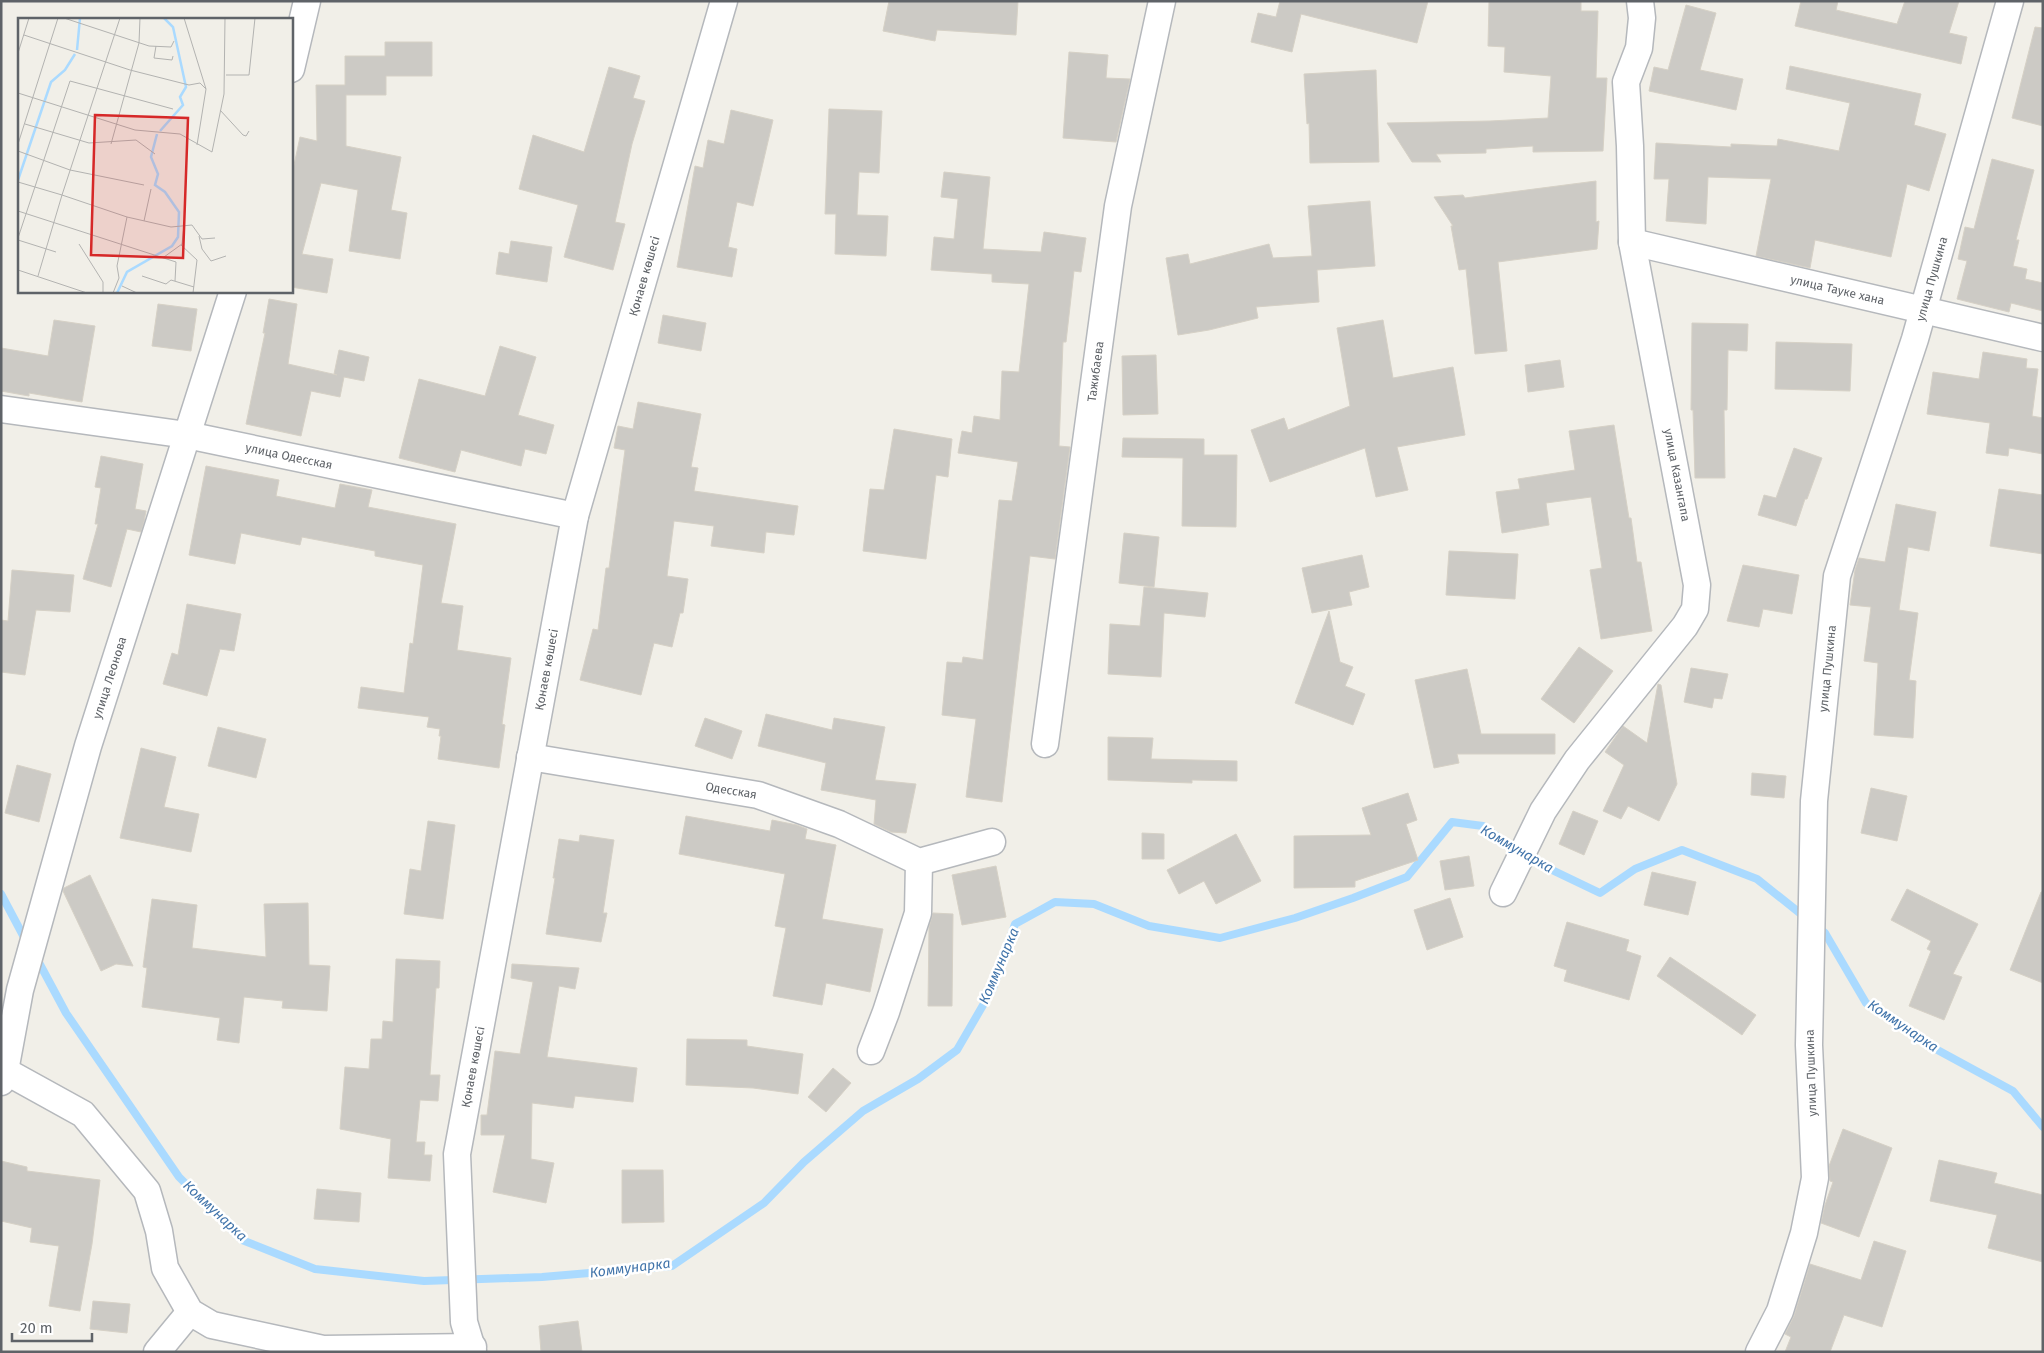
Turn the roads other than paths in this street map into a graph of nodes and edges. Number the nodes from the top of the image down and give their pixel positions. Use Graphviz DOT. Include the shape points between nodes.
graph roads {
  1 [pos="307,1"];
  2 [pos="724,1"];
  3 [pos="1162,1"];
  4 [pos="1640,1"];
  5 [pos="2010,1"];
  6 [pos="292,65"];
  7 [pos="1632,242"];
  8 [pos="233,292"];
  9 [pos="1923,311"];
  10 [pos="2043,338"];
  11 [pos="1,409"];
  12 [pos="187,435"];
  13 [pos="575,516"];
  14 [pos="1045,744"];
  15 [pos="530,757"];
  16 [pos="992,842"];
  17 [pos="919,862"];
  18 [pos="1503,893"];
  19 [pos="870,1051"];
  20 [pos="3,1077"];
  21 [pos="190,1312"];
  22 [pos="473,1349"];
  23 [pos="157,1352"];
  24 [pos="1759,1352"];
  1 -- 6 [label="street"];
  2 -- 13 [label="street, Қонаев көшесі"];
  3 -- 14 [label="street, Тажибаева" via="1118,206"];
  4 -- 7 [label="street, улица Казангапа" via="1640,48 1626,82"];
  5 -- 9 [label="street, улица Пушкина"];
  7 -- 9 [label="street, улица Тауке хана"];
  7 -- 18 [label="street, улица Казангапа" via="1697,585 1695,609 1686,626 1577,760 1543,811"];
  8 -- 12 [label="street, улица Леонова"];
  9 -- 10 [label="street, улица Тауке хана"];
  9 -- 24 [label="street, улица Пушкина" via="1837,576 1814,801 1809,1045 1815,1178 1804,1233 1780,1311"];
  11 -- 12 [label="street, улица Одесская"];
  12 -- 13 [label="street, улица Одесская"];
  12 -- 20 [label="street, улица Леонова" via="88,746 20,990"];
  13 -- 15 [label="street, Қонаев көшесі"];
  15 -- 17 [label="street, Одесская" via="758,794 839,824"];
  15 -- 22 [label="street, Қонаев көшесі" via="457,1154 464,1322"];
  16 -- 17 [label="street"];
  17 -- 19 [label="street" via="918,913"];
  20 -- 21 [label="street" via="84,1114 147,1191 159,1231 165,1268"];
  21 -- 22 [label="street" via="212,1325 323,1349"];
  21 -- 23 [label="street"];
}
